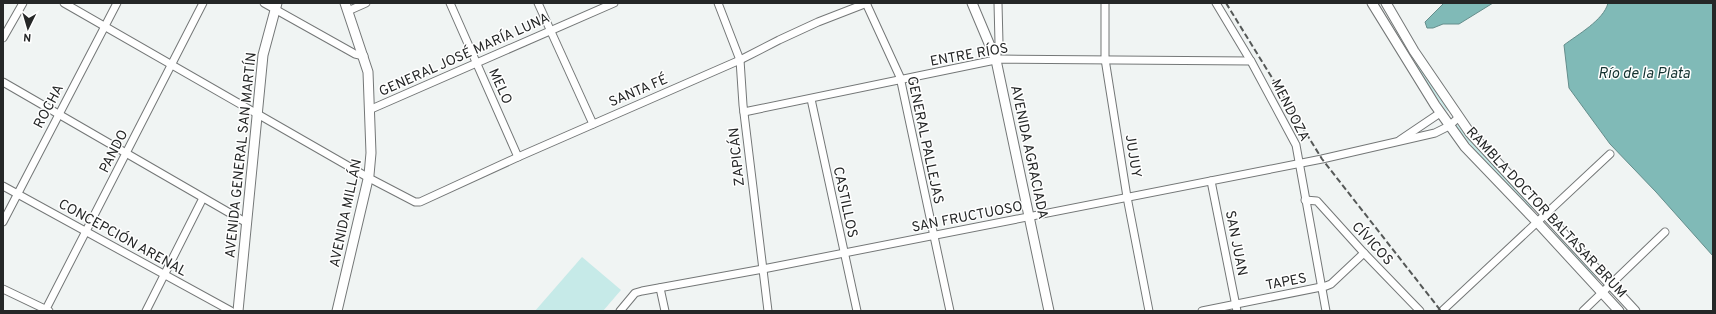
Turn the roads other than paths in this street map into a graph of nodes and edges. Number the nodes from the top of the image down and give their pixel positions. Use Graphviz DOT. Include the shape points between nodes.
graph roads {
  1 [pos="23,3"];
  2 [pos="64,3"];
  3 [pos="118,3"];
  4 [pos="203,3"];
  5 [pos="264,3"];
  6 [pos="366,3"];
  7 [pos="450,3"];
  8 [pos="538,3"];
  9 [pos="614,3"];
  10 [pos="718,3"];
  11 [pos="866,3"];
  12 [pos="972,3"];
  13 [pos="998,3"];
  14 [pos="1105,3"];
  15 [pos="1216,3"];
  16 [pos="1372,3"];
  17 [pos="1386,3"];
  18 [pos="276,6"];
  19 [pos="346,7"];
  20 [pos="105,26"];
  21 [pos="551,31"];
  22 [pos="3,38"];
  23 [pos="364,56"];
  24 [pos="1105,59"];
  25 [pos="740,60"];
  26 [pos="996,60"];
  27 [pos="1251,61"];
  28 [pos="477,63"];
  29 [pos="172,64"];
  30 [pos="901,80"];
  31 [pos="3,82"];
  32 [pos="811,99"];
  33 [pos="369,110"];
  34 [pos="744,112"];
  35 [pos="257,113"];
  36 [pos="1440,113"];
  37 [pos="58,114"];
  38 [pos="1459,117"];
  39 [pos="593,124"];
  40 [pos="1449,126"];
  41 [pos="1396,142"];
  42 [pos="127,153"];
  43 [pos="1610,154"];
  44 [pos="518,157"];
  45 [pos="1299,164"];
  46 [pos="369,178"];
  47 [pos="1211,181"];
  48 [pos="3,186"];
  49 [pos="17,194"];
  50 [pos="1127,197"];
  51 [pos="203,198"];
  52 [pos="1305,200"];
  53 [pos="1545,215"];
  54 [pos="1029,217"];
  55 [pos="3,222"];
  56 [pos="1537,222"];
  57 [pos="247,223"];
  58 [pos="86,232"];
  59 [pos="1665,232"];
  60 [pos="934,236"];
  61 [pos="844,253"];
  62 [pos="1364,253"];
  63 [pos="763,269"];
  64 [pos="164,275"];
  65 [pos="1610,284"];
  66 [pos="1321,287"];
  67 [pos="660,288"];
  68 [pos="3,289"];
  69 [pos="1602,293"];
  70 [pos="1237,308"];
  71 [pos="47,310"];
  72 [pos="146,311"];
  73 [pos="230,311"];
  74 [pos="238,311"];
  75 [pos="337,311"];
  76 [pos="620,311"];
  77 [pos="665,311"];
  78 [pos="768,311"];
  79 [pos="857,311"];
  80 [pos="950,311"];
  81 [pos="1049,311"];
  82 [pos="1149,311"];
  83 [pos="1202,311"];
  84 [pos="1326,311"];
  85 [pos="1420,311"];
  86 [pos="1442,311"];
  87 [pos="1583,311"];
  88 [pos="1619,311"];
  89 [pos="1635,311"];
  1 -- 22 [label="street"];
  2 -- 20 [label="street"];
  3 -- 20 [label="street, ROCHA"];
  4 -- 29 [label="street, PANDO"];
  5 -- 18 [label="street"];
  6 -- 19 [label="street"];
  7 -- 28 [label="street, MELO"];
  8 -- 21 [label="street"];
  9 -- 21 [label="street, GENERAL JOSÉ MARÍA LUNA"];
  10 -- 25 [label="street, ZAPICÁN"];
  11 -- 25 [label="street, SANTA FÉ" via="779,40"];
  11 -- 30 [label="street, GENERAL PALLEJAS"];
  12 -- 26 [label="main road, AVENIDA AGRACIADA"];
  13 -- 26 [label="street" via="999,43"];
  14 -- 24 [label="street, JUJUY"];
  15 -- 27 [label="street, MENDOZA"];
  16 -- 36 [label="main road, RAMBLA DOCTOR BALTASAR BRUM"];
  17 -- 38 [label="main road, RAMBLA DOCTOR BALTASAR BRUM" via="1414,51"];
  18 -- 23 [label="street" via="355,54"];
  18 -- 35 [label="main road, AVENIDA GENERAL SAN MARTÍN" via="263,55"];
  19 -- 23 [label="main road, AVENIDA MILLÁN"];
  20 -- 29 [label="street"];
  20 -- 37 [label="street, ROCHA"];
  21 -- 28 [label="street, GENERAL JOSÉ MARÍA LUNA"];
  21 -- 39 [label="street"];
  23 -- 33 [label="main road, AVENIDA MILLÁN" via="368,72"];
  24 -- 26 [label="street, ENTRE RÍOS"];
  24 -- 27 [label="street, ENTRE RÍOS"];
  24 -- 50 [label="street, JUJUY"];
  25 -- 34 [label="street, ZAPICÁN"];
  25 -- 39 [label="street, SANTA FÉ"];
  26 -- 30 [label="street, ENTRE RÍOS"];
  26 -- 54 [label="main road, AVENIDA AGRACIADA"];
  27 -- 45 [label="street, MENDOZA" via="1293,137"];
  28 -- 33 [label="street, GENERAL JOSÉ MARÍA LUNA"];
  28 -- 44 [label="street, MELO"];
  29 -- 35 [label="street"];
  29 -- 42 [label="street, PANDO"];
  30 -- 32 [label="street, ENTRE RÍOS"];
  30 -- 60 [label="street, GENERAL PALLEJAS"];
  31 -- 37 [label="street"];
  32 -- 34 [label="street, ENTRE RÍOS"];
  32 -- 61 [label="street, CASTILLOS"];
  33 -- 46 [label="main road, AVENIDA MILLÁN"];
  34 -- 63 [label="street, ZAPICÁN"];
  35 -- 46 [label="street"];
  35 -- 57 [label="main road, AVENIDA GENERAL SAN MARTÍN"];
  36 -- 40 [label="main road, RAMBLA DOCTOR BALTASAR BRUM"];
  36 -- 41 [label="street, SAN FRUCTUOSO"];
  37 -- 42 [label="street"];
  37 -- 49 [label="street, ROCHA"];
  38 -- 40 [label="street, SAN FRUCTUOSO"];
  38 -- 53 [label="main road, RAMBLA DOCTOR BALTASAR BRUM" via="1479,145"];
  39 -- 44 [label="street, SANTA FÉ"];
  40 -- 41 [label="street, SAN FRUCTUOSO" via="1435,133"];
  40 -- 56 [label="main road, RAMBLA DOCTOR BALTASAR BRUM" via="1465,148"];
  41 -- 45 [label="street, SAN FRUCTUOSO"];
  42 -- 51 [label="street"];
  42 -- 58 [label="street, PANDO"];
  43 -- 53 [label="street"];
  44 -- 46 [label="street, SANTA FÉ" via="420,202 415,202"];
  45 -- 47 [label="street, SAN FRUCTUOSO"];
  45 -- 52 [label="street, MENDOZA"];
  46 -- 75 [label="main road, AVENIDA MILLÁN"];
  47 -- 50 [label="street, SAN FRUCTUOSO"];
  47 -- 70 [label="street, SAN JUAN"];
  48 -- 49 [label="street, CONCEPCIÓN ARENAL"];
  49 -- 55 [label="street, ROCHA"];
  49 -- 58 [label="street, CONCEPCIÓN ARENAL"];
  50 -- 54 [label="street, SAN FRUCTUOSO"];
  50 -- 82 [label="street, JUJUY"];
  51 -- 57 [label="street"];
  51 -- 64 [label="street"];
  52 -- 62 [label="street, CÍVICOS" via="1317,201"];
  52 -- 66 [label="street, MENDOZA"];
  53 -- 56 [label="street"];
  53 -- 65 [label="main road, RAMBLA DOCTOR BALTASAR BRUM"];
  54 -- 60 [label="street, SAN FRUCTUOSO"];
  54 -- 81 [label="main road, AVENIDA AGRACIADA"];
  56 -- 69 [label="main road, RAMBLA DOCTOR BALTASAR BRUM"];
  56 -- 86 [label="street"];
  57 -- 74 [label="main road, AVENIDA GENERAL SAN MARTÍN"];
  58 -- 64 [label="street, CONCEPCIÓN ARENAL"];
  58 -- 71 [label="street, PANDO"];
  59 -- 65 [label="street"];
  60 -- 61 [label="street, SAN FRUCTUOSO"];
  60 -- 80 [label="street, GENERAL PALLEJAS"];
  61 -- 63 [label="street, SAN FRUCTUOSO"];
  61 -- 79 [label="street, CASTILLOS"];
  62 -- 66 [label="street, TAPES" via="1331,284"];
  62 -- 85 [label="street, CÍVICOS"];
  63 -- 67 [label="street, SAN FRUCTUOSO"];
  63 -- 78 [label="street, ZAPICÁN"];
  64 -- 72 [label="street"];
  64 -- 73 [label="street, CONCEPCIÓN ARENAL"];
  65 -- 69 [label="street"];
  65 -- 89 [label="main road, RAMBLA DOCTOR BALTASAR BRUM"];
  66 -- 70 [label="street, TAPES"];
  66 -- 84 [label="street, MENDOZA"];
  67 -- 76 [label="street, SAN FRUCTUOSO" via="635,294"];
  67 -- 77 [label="street"];
  68 -- 71 [label="street"];
  69 -- 87 [label="street"];
  69 -- 88 [label="main road, RAMBLA DOCTOR BALTASAR BRUM"];
  70 -- 83 [label="street, TAPES"];
}
